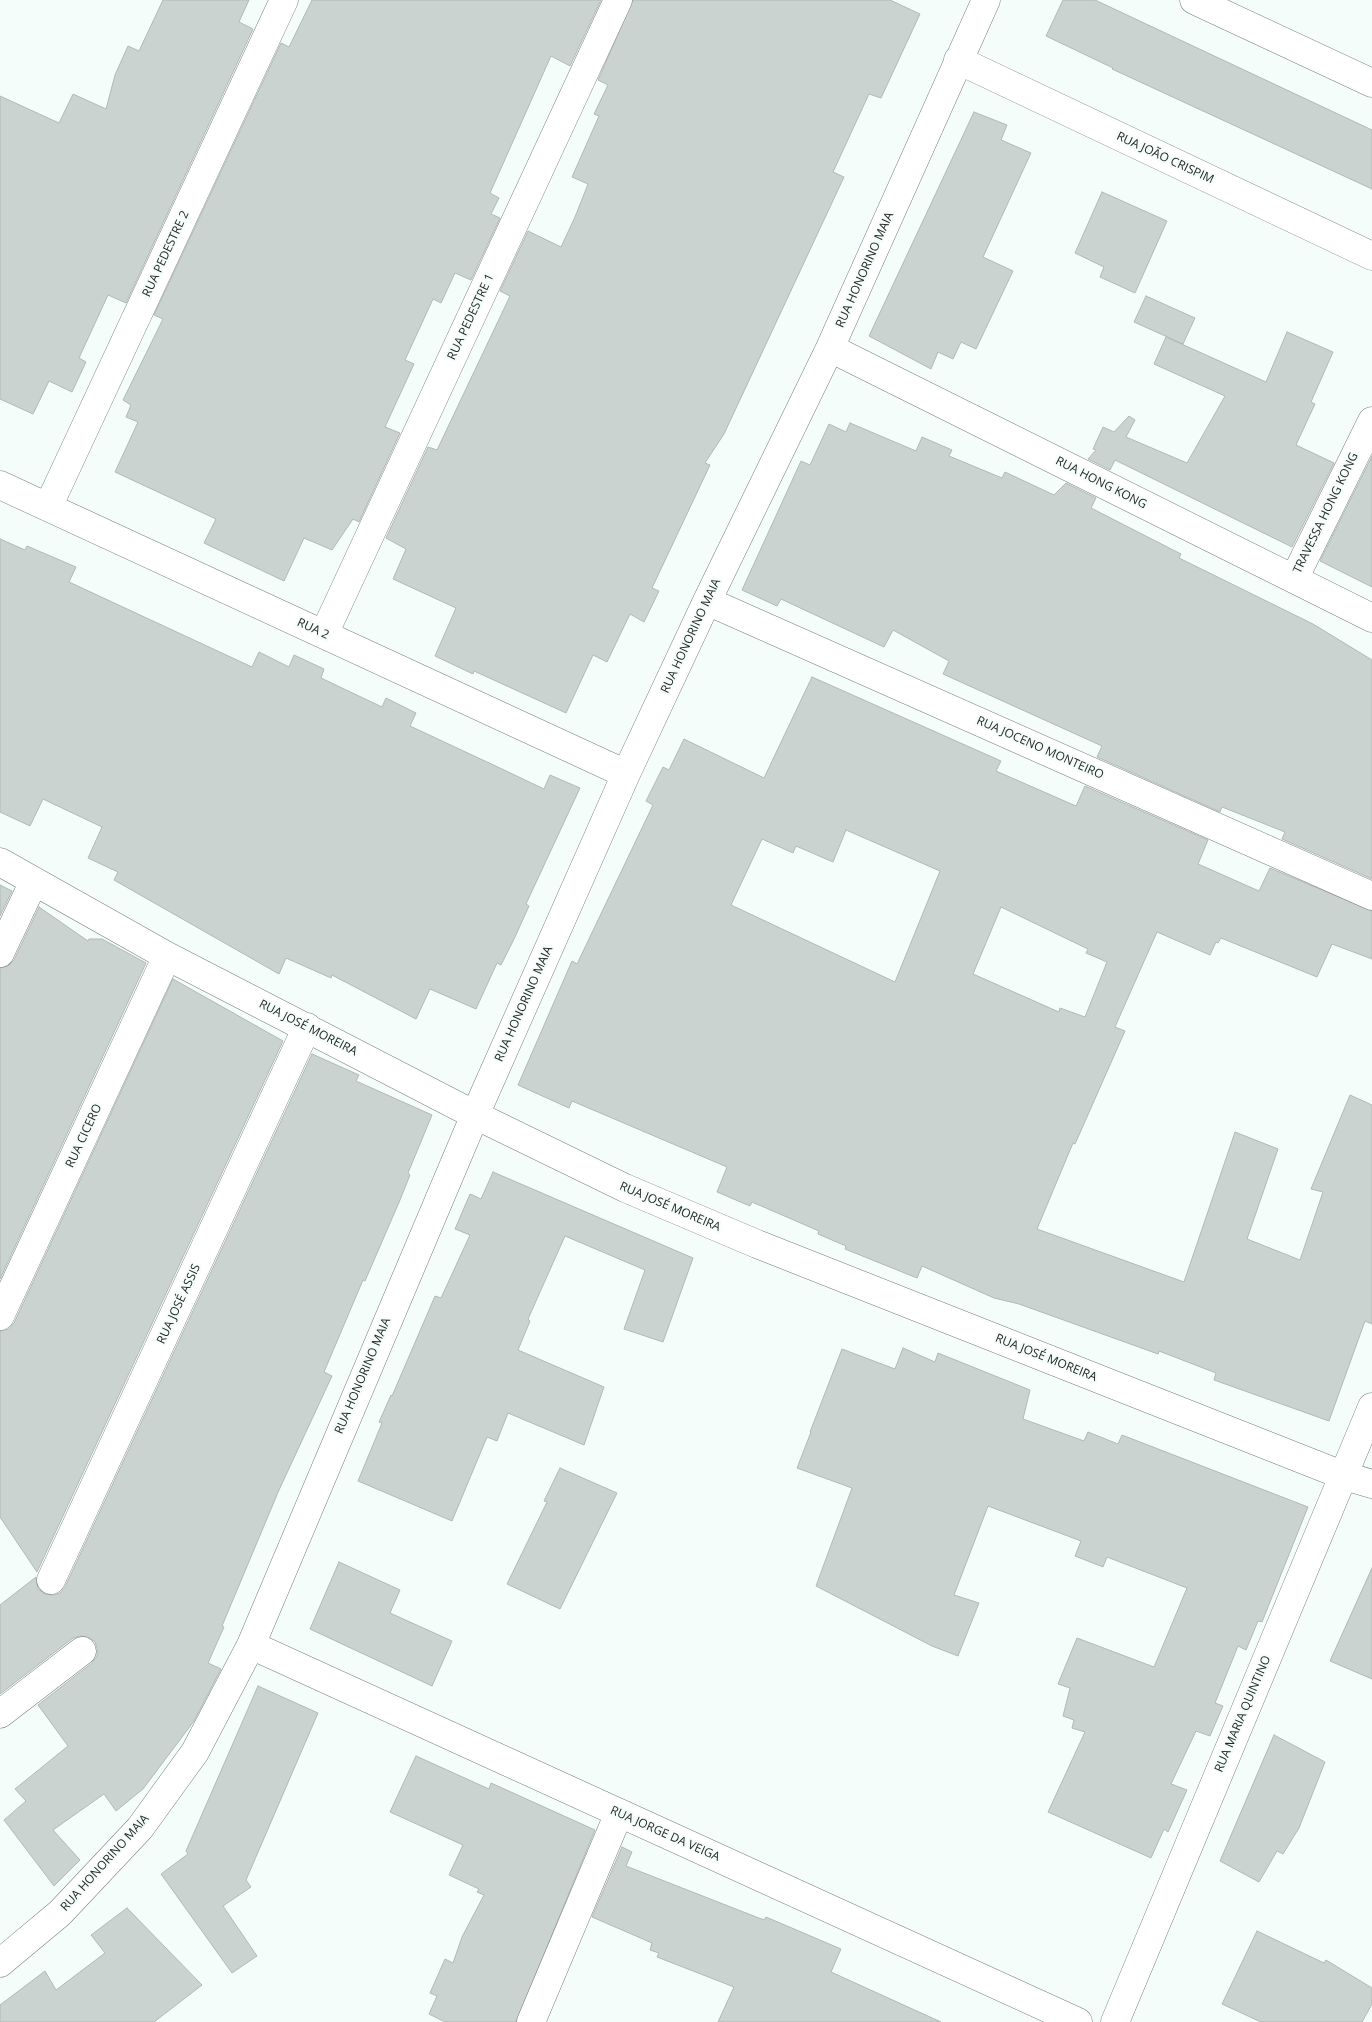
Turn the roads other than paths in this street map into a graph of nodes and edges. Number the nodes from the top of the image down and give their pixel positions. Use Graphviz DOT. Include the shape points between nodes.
graph roads {
  1 [pos="284,0"];
  2 [pos="618,0"];
  3 [pos="986,0"];
  4 [pos="1194,0"];
  5 [pos="958,60"];
  6 [pos="1372,83"];
  7 [pos="1372,256"];
  8 [pos="830,348"];
  9 [pos="1372,421"];
  10 [pos="0,485"];
  11 [pos="48,507"];
  12 [pos="1294,579"];
  13 [pos="707,600"];
  14 [pos="1372,618"];
  15 [pos="324,634"];
  16 [pos="626,774"];
  17 [pos="0,862"];
  18 [pos="34,881"];
  19 [pos="1372,896"];
  20 [pos="0,954"];
  21 [pos="168,956"];
  22 [pos="307,1027"];
  23 [pos="475,1115"];
  24 [pos="0,1316"];
  25 [pos="1372,1407"];
  26 [pos="1342,1475"];
  27 [pos="1372,1484"];
  28 [pos="51,1580"];
  29 [pos="251,1645"];
  30 [pos="82,1651"];
  31 [pos="0,1714"];
  32 [pos="619,1813"];
  33 [pos="0,1964"];
  34 [pos="530,2022"];
  35 [pos="1078,2022"];
  36 [pos="1115,2022"];
  1 -- 11 [label="street, RUA PEDESTRE 2"];
  2 -- 15 [label="street, RUA PEDESTRE 1"];
  3 -- 5 [label="street, RUA HONORINO MAIA"];
  4 -- 6 [label="street"];
  5 -- 7 [label="street, RUA JOÃO CRISPIM"];
  5 -- 8 [label="street, RUA HONORINO MAIA"];
  8 -- 12 [label="street, RUA HONG KONG"];
  8 -- 13 [label="street, RUA HONORINO MAIA"];
  9 -- 12 [label="street, TRAVESSA HONG KONG"];
  10 -- 11 [label="street, RUA 2"];
  11 -- 15 [label="street, RUA 2"];
  12 -- 14 [label="street, RUA HONG KONG"];
  13 -- 16 [label="street, RUA HONORINO MAIA"];
  13 -- 19 [label="street, RUA JOCENO MONTEIRO"];
  15 -- 16 [label="street, RUA 2"];
  16 -- 23 [label="street, RUA HONORINO MAIA"];
  17 -- 18 [label="street, RUA JOSÉ MOREIRA"];
  18 -- 20 [label="street"];
  18 -- 21 [label="street, RUA JOSÉ MOREIRA"];
  21 -- 22 [label="street, RUA JOSÉ MOREIRA"];
  21 -- 24 [label="street, RUA CICERO"];
  22 -- 23 [label="street, RUA JOSÉ MOREIRA"];
  22 -- 28 [label="street, RUA JOSÉ ASSIS"];
  23 -- 26 [label="street, RUA JOSÉ MOREIRA" via="625,1188 757,1244"];
  23 -- 29 [label="street, RUA HONORINO MAIA"];
  25 -- 26 [label="street, RUA MARIA QUINTINO"];
  26 -- 27 [label="street, RUA JOSÉ MOREIRA"];
  26 -- 36 [label="street, RUA MARIA QUINTINO"];
  29 -- 32 [label="street, RUA JORGE DA VEIGA"];
  29 -- 33 [label="street, RUA HONORINO MAIA" via="195,1752 140,1828 60,1913"];
  30 -- 31 [label="street"];
  32 -- 34 [label="street"];
  32 -- 35 [label="street, RUA JORGE DA VEIGA"];
}
